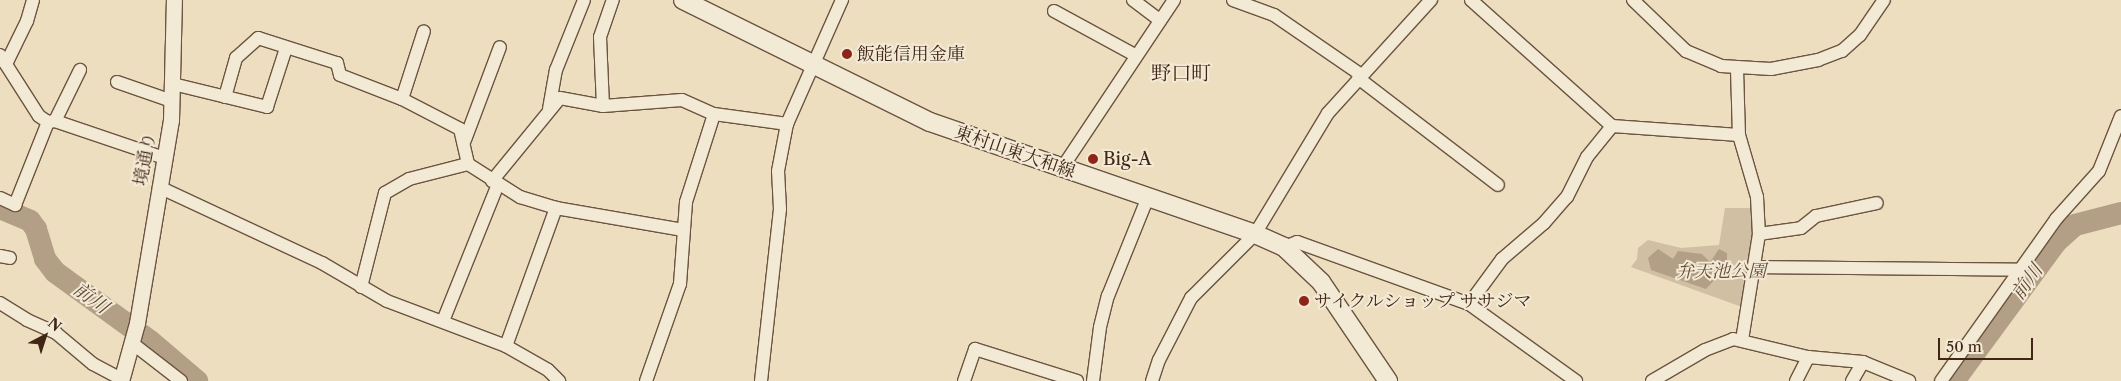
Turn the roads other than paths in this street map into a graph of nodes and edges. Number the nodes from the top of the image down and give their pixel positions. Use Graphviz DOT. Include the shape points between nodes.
graph roads {
  1 [pos="34,0"];
  2 [pos="174,0"];
  3 [pos="584,0"];
  4 [pos="612,0"];
  5 [pos="683,0"];
  6 [pos="842,0"];
  7 [pos="1134,0"];
  8 [pos="1174,0"];
  9 [pos="1234,0"];
  10 [pos="1431,0"];
  11 [pos="1471,0"];
  12 [pos="1633,0"];
  13 [pos="1884,0"];
  14 [pos="1054,11"];
  15 [pos="1160,20"];
  16 [pos="424,31"];
  17 [pos="500,47"];
  18 [pos="286,48"];
  19 [pos="1135,55"];
  20 [pos="3,60"];
  21 [pos="814,63"];
  22 [pos="1737,69"];
  23 [pos="80,70"];
  24 [pos="1359,76"];
  25 [pos="117,82"];
  26 [pos="173,84"];
  27 [pos="225,97"];
  28 [pos="402,99"];
  29 [pos="172,101"];
  30 [pos="603,106"];
  31 [pos="550,109"];
  32 [pos="714,114"];
  33 [pos="2121,116"];
  34 [pos="52,121"];
  35 [pos="787,124"];
  36 [pos="1612,126"];
  37 [pos="1739,135"];
  38 [pos="465,140"];
  39 [pos="164,158"];
  40 [pos="468,164"];
  41 [pos="1062,168"];
  42 [pos="495,182"];
  43 [pos="1498,185"];
  44 [pos="159,187"];
  45 [pos="0,198"];
  46 [pos="1148,198"];
  47 [pos="1877,203"];
  48 [pos="556,208"];
  49 [pos="682,230"];
  50 [pos="1255,234"];
  51 [pos="1759,234"];
  52 [pos="1284,247"];
  53 [pos="1755,267"];
  54 [pos="2020,270"];
  55 [pos="361,287"];
  56 [pos="0,303"];
  57 [pos="1469,304"];
  58 [pos="443,321"];
  59 [pos="134,334"];
  60 [pos="1742,340"];
  61 [pos="506,346"];
  62 [pos="1808,357"];
  63 [pos="1863,362"];
  64 [pos="121,380"];
  65 [pos="181,381"];
  66 [pos="559,381"];
  67 [pos="646,381"];
  68 [pos="761,381"];
  69 [pos="964,381"];
  70 [pos="1077,381"];
  71 [pos="1093,381"];
  72 [pos="1152,381"];
  73 [pos="1388,381"];
  74 [pos="1576,381"];
  75 [pos="1652,381"];
  76 [pos="1796,381"];
  77 [pos="1852,381"];
  78 [pos="1909,381"];
  79 [pos="1940,381"];
  1 -- 20 [label="street" via="27,22"];
  2 -- 26 [label="street, 境通り"];
  3 -- 31 [label="street" via="556,70"];
  4 -- 30 [label="street" via="600,38"];
  5 -- 21 [label="main road, 東村山東大和線"];
  6 -- 21 [label="street"];
  7 -- 15 [label="street"];
  8 -- 15 [label="street"];
  9 -- 24 [label="street" via="1274,15"];
  10 -- 24 [label="street"];
  11 -- 36 [label="street"];
  12 -- 22 [label="street" via="1686,51"];
  13 -- 22 [label="street" via="1860,35 1842,51 1780,68"];
  14 -- 19 [label="street"];
  15 -- 19 [label="street"];
  16 -- 28 [label="street"];
  17 -- 38 [label="street"];
  18 -- 27 [label="street" via="258,38 250,44 236,58"];
  18 -- 27 [label="street" via="267,107"];
  18 -- 28 [label="street" via="337,63 340,75"];
  19 -- 41 [label="street"];
  20 -- 34 [label="street" via="39,116"];
  21 -- 35 [label="street"];
  21 -- 41 [label="main road, 東村山東大和線" via="930,122"];
  22 -- 37 [label="street"];
  23 -- 34 [label="street"];
  24 -- 43 [label="street"];
  24 -- 50 [label="street" via="1328,113"];
  25 -- 29 [label="street"];
  26 -- 27 [label="street"];
  26 -- 29 [label="street, 境通り"];
  28 -- 38 [label="street" via="460,129"];
  29 -- 39 [label="street, 境通り"];
  30 -- 31 [label="street" via="560,98"];
  30 -- 32 [label="street" via="682,100"];
  31 -- 42 [label="street"];
  32 -- 35 [label="street"];
  32 -- 49 [label="street" via="686,202"];
  33 -- 54 [label="street" via="2099,171 2056,219"];
  34 -- 39 [label="street"];
  34 -- 45 [label="street" via="15,205"];
  35 -- 68 [label="street" via="778,171 780,209"];
  36 -- 37 [label="street"];
  36 -- 57 [label="street" via="1587,157 1567,197 1544,223 1502,259"];
  37 -- 51 [label="street" via="1756,197"];
  38 -- 40 [label="street"];
  39 -- 44 [label="street, 境通り"];
  40 -- 42 [label="street"];
  40 -- 55 [label="street" via="409,178 385,193"];
  41 -- 46 [label="main road, 東村山東大和線"];
  42 -- 48 [label="street" via="520,197"];
  42 -- 58 [label="street"];
  44 -- 55 [label="street" via="322,263"];
  44 -- 59 [label="street, 境通り"];
  46 -- 50 [label="main road, 東村山東大和線"];
  46 -- 71 [label="street" via="1108,296"];
  47 -- 51 [label="street" via="1816,216 1801,228"];
  48 -- 49 [label="street"];
  48 -- 61 [label="street"];
  49 -- 67 [label="street" via="680,284"];
  50 -- 52 [label="main road, 東村山東大和線"];
  50 -- 72 [label="street" via="1191,298 1159,360"];
  51 -- 53 [label="street"];
  52 -- 57 [label="street" via="1297,242"];
  52 -- 73 [label="main road, 東村山東大和線" via="1321,282"];
  53 -- 54 [label="street"];
  53 -- 60 [label="street"];
  54 -- 79 [label="street"];
  55 -- 58 [label="street" via="387,301"];
  56 -- 64 [label="street" via="56,333 93,364"];
  57 -- 74 [label="street"];
  58 -- 61 [label="street"];
  59 -- 64 [label="street, 境通り"];
  59 -- 65 [label="street"];
  60 -- 62 [label="street"];
  60 -- 75 [label="street" via="1733,339 1705,350"];
  61 -- 66 [label="street" via="548,370"];
  62 -- 63 [label="street"];
  62 -- 76 [label="street"];
  63 -- 77 [label="street"];
  63 -- 78 [label="street"];
  69 -- 70 [label="street" via="975,349"];
}
